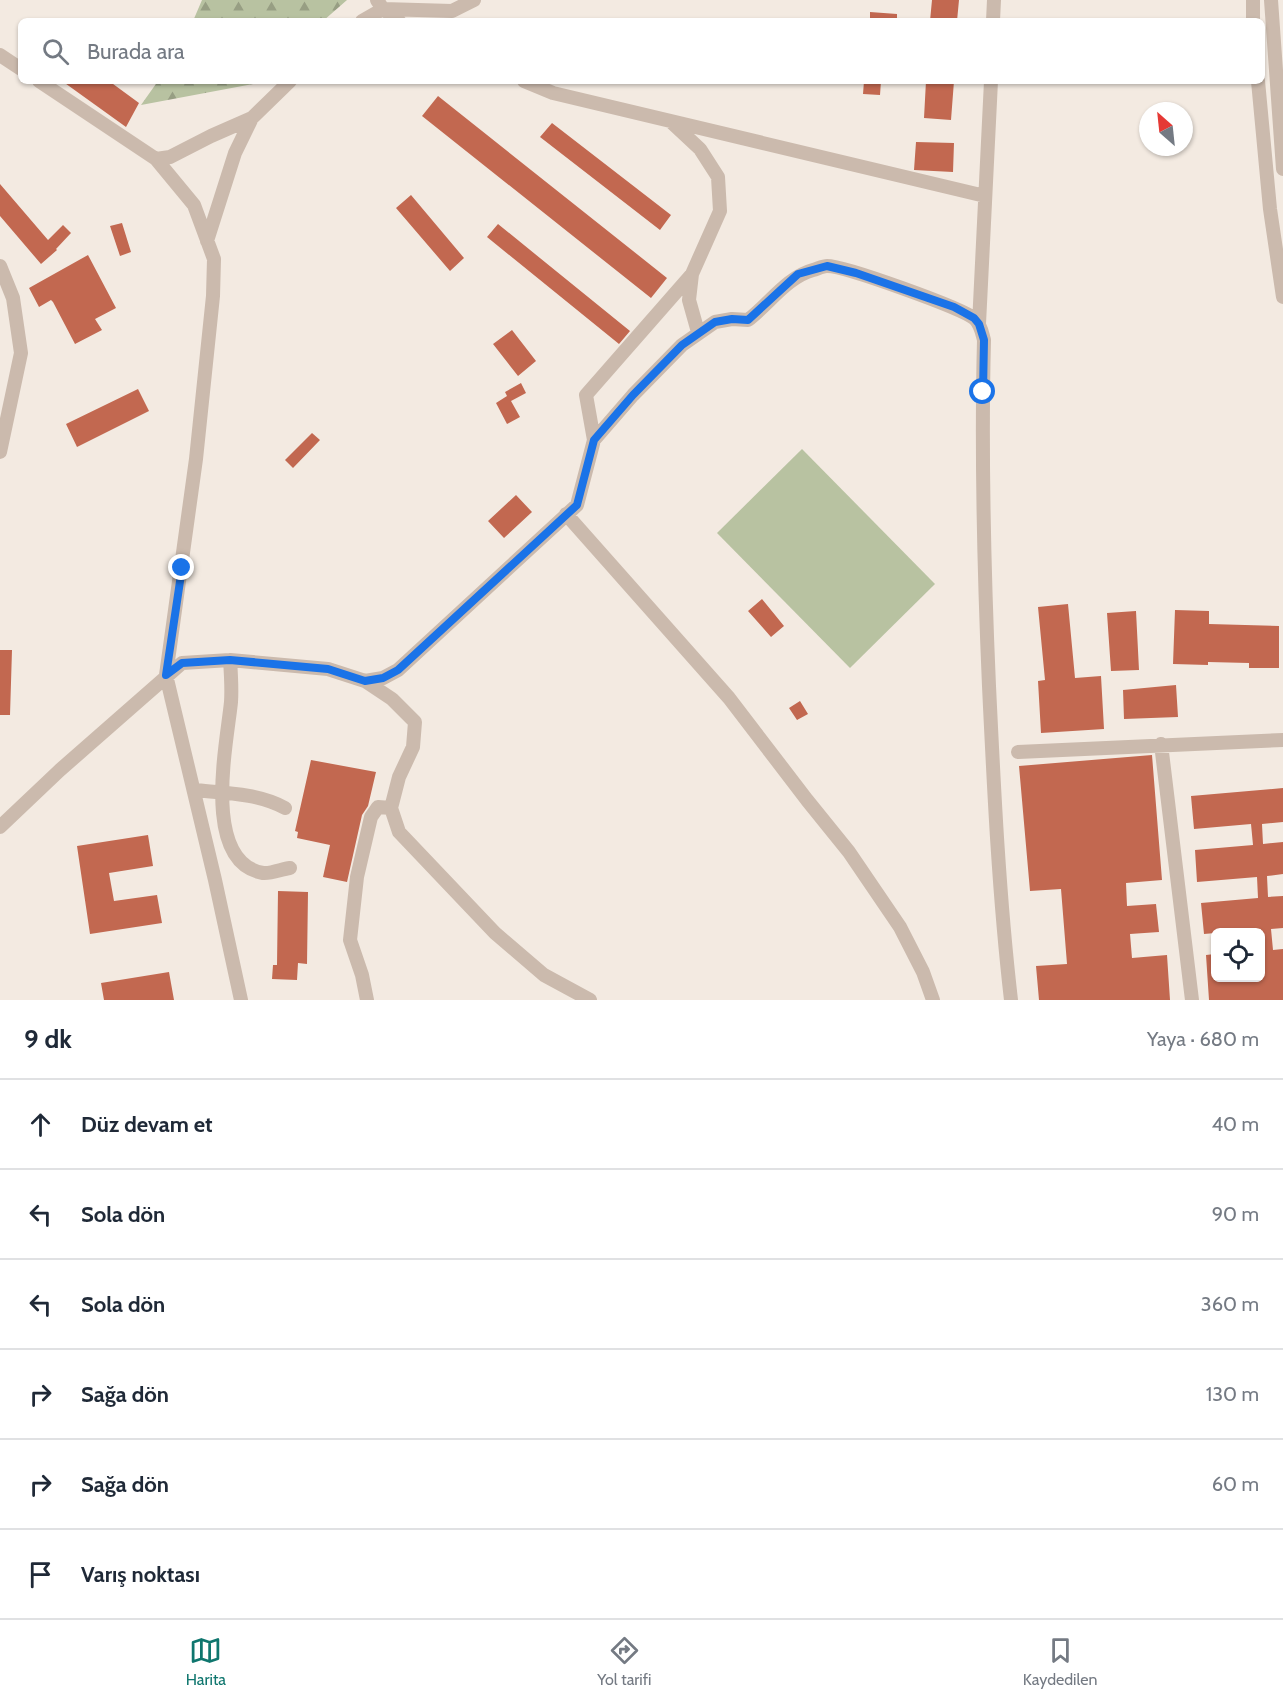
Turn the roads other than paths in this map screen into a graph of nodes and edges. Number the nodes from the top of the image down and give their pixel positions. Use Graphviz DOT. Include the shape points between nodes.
graph roads {
  1 [pos="474,0"];
  2 [pos="994,0"];
  3 [pos="1252,0"];
  4 [pos="1271,0"];
  5 [pos="380,4"];
  6 [pos="365,18"];
  7 [pos="396,18"];
  8 [pos="993,18"];
  9 [pos="1252,18"];
  10 [pos="0,55"];
  11 [pos="18,67"];
  12 [pos="44,84"];
  13 [pos="287,84"];
  14 [pos="531,84"];
  15 [pos="991,84"];
  16 [pos="1258,84"];
  17 [pos="252,118"];
  18 [pos="668,119"];
  19 [pos="156,159"];
  20 [pos="1283,170"];
  21 [pos="985,196"];
  22 [pos="207,241"];
  23 [pos="0,266"];
  24 [pos="692,274"];
  25 [pos="1283,297"];
  26 [pos="979,324"];
  27 [pos="698,332"];
  28 [pos="594,440"];
  29 [pos="0,452"];
  30 [pos="566,514"];
  31 [pos="230,660"];
  32 [pos="166,675"];
  33 [pos="365,681"];
  34 [pos="1283,740"];
  35 [pos="1161,744"];
  36 [pos="1018,752"];
  37 [pos="194,790"];
  38 [pos="222,792"];
  39 [pos="285,808"];
  40 [pos="391,808"];
  41 [pos="0,827"];
  42 [pos="290,868"];
  43 [pos="241,1000"];
  44 [pos="367,1000"];
  45 [pos="590,1000"];
  46 [pos="933,1000"];
  47 [pos="1011,1000"];
  48 [pos="1192,1000"];
  1 -- 5 [label="street" via="452,11"];
  2 -- 8 [label="street"];
  3 -- 9 [label="street"];
  4 -- 20 [label="street"];
  5 -- 6 [label="street"];
  5 -- 7 [label="street"];
  10 -- 11 [label="street"];
  12 -- 19 [label="street"];
  13 -- 17 [label="street"];
  14 -- 18 [label="street" via="553,93"];
  15 -- 21 [label="street"];
  16 -- 25 [label="street" via="1269,209"];
  17 -- 19 [label="street" via="170,157"];
  17 -- 22 [label="street" via="235,153"];
  18 -- 21 [label="street"];
  18 -- 24 [label="street" via="700,149 718,177 720,211"];
  19 -- 22 [label="street" via="194,205"];
  21 -- 26 [label="street"];
  22 -- 32 [label="street" via="214,259 211,319"];
  23 -- 29 [label="street" via="13,298 21,353"];
  24 -- 27 [label="street" via="689,300"];
  24 -- 28 [label="street" via="586,395"];
  26 -- 27 [label="street" via="954,307 827,266 798,274 748,320 715,322"];
  26 -- 47 [label="street" via="984,340 982,520 995,836"];
  27 -- 28 [label="street" via="633,395"];
  28 -- 30 [label="street" via="577,505"];
  30 -- 33 [label="street" via="398,670"];
  30 -- 46 [label="street" via="729,698 849,852 900,927"];
  31 -- 32 [label="street" via="182,663"];
  31 -- 33 [label="street" via="328,669"];
  31 -- 38 [label="street" via="231,699"];
  32 -- 37 [label="street"];
  32 -- 41 [label="street"];
  33 -- 40 [label="street" via="392,699 415,722 413,747"];
  34 -- 35 [label="street"];
  35 -- 36 [label="street"];
  35 -- 48 [label="street"];
  37 -- 38 [label="street"];
  37 -- 43 [label="street"];
  38 -- 39 [label="street" via="271,801"];
  38 -- 42 [label="street" via="226,832 239,860 264,873"];
  40 -- 44 [label="street" via="378,807 371,817 357,877 350,940"];
  40 -- 45 [label="street" via="399,832 495,933 544,975"];
}
